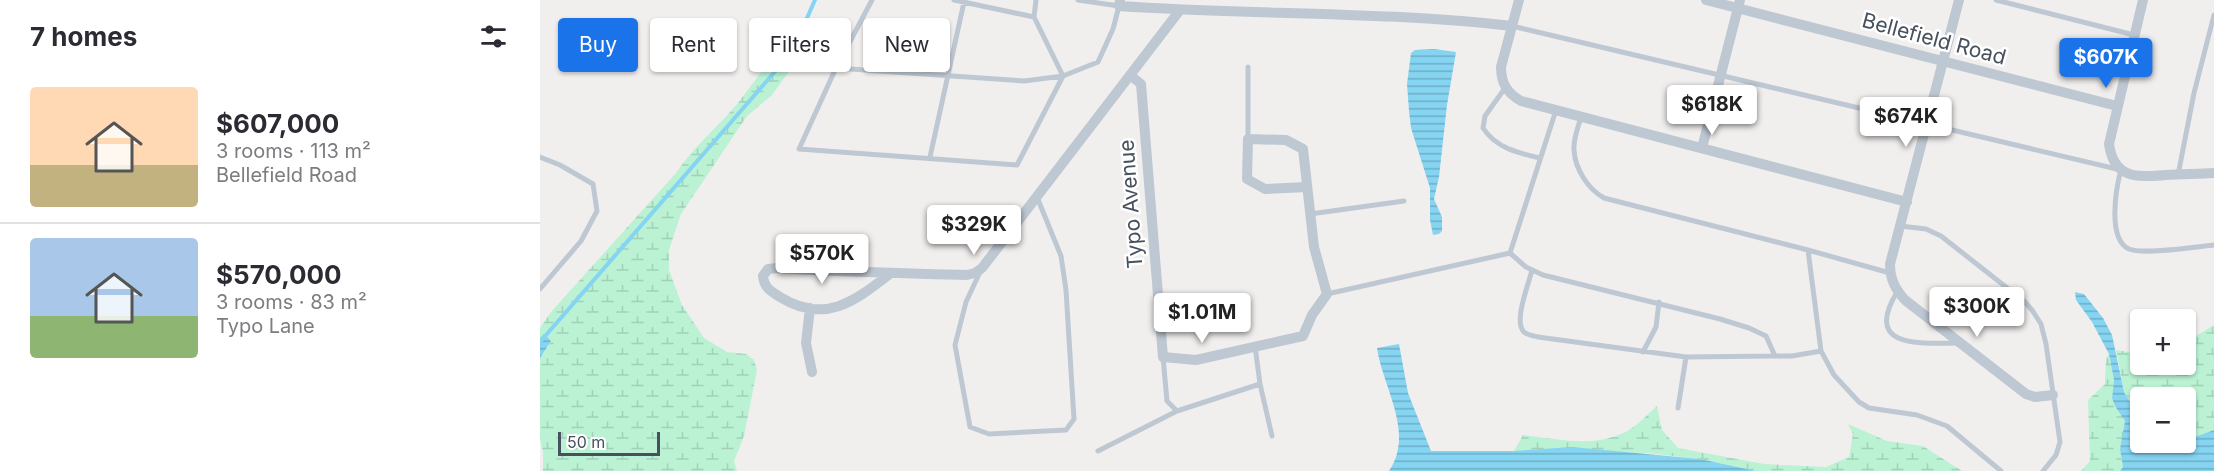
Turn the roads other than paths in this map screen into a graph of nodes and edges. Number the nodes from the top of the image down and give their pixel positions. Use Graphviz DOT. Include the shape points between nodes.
graph roads {
  1 [pos="872,0"];
  2 [pos="954,0"];
  3 [pos="1036,0"];
  4 [pos="1078,0"];
  5 [pos="1519,0"];
  6 [pos="1706,0"];
  7 [pos="1959,0"];
  8 [pos="1996,0"];
  9 [pos="2143,0"];
  10 [pos="964,2"];
  11 [pos="1119,3"];
  12 [pos="1739,4"];
  13 [pos="1180,10"];
  14 [pos="2214,15"];
  15 [pos="1034,17"];
  16 [pos="1512,26"];
  17 [pos="2134,35"];
  18 [pos="851,40"];
  19 [pos="1943,61"];
  20 [pos="1248,67"];
  21 [pos="851,69"];
  22 [pos="834,72"];
  23 [pos="947,75"];
  24 [pos="1130,75"];
  25 [pos="1720,75"];
  26 [pos="1063,76"];
  27 [pos="1505,88"];
  28 [pos="2117,106"];
  29 [pos="1556,111"];
  30 [pos="1581,117"];
  31 [pos="1927,124"];
  32 [pos="1248,139"];
  33 [pos="1702,147"];
  34 [pos="540,157"];
  35 [pos="930,157"];
  36 [pos="1540,158"];
  37 [pos="2121,170"];
  38 [pos="2214,173"];
  39 [pos="2178,175"];
  40 [pos="1307,187"];
  41 [pos="1037,197"];
  42 [pos="1404,201"];
  43 [pos="1907,202"];
  44 [pos="1310,214"];
  45 [pos="1900,226"];
  46 [pos="2214,246"];
  47 [pos="1808,250"];
  48 [pos="1510,254"];
  49 [pos="982,268"];
  50 [pos="1532,270"];
  51 [pos="891,273"];
  52 [pos="1890,273"];
  53 [pos="540,289"];
  54 [pos="1897,292"];
  55 [pos="1327,294"];
  56 [pos="1659,302"];
  57 [pos="810,308"];
  58 [pos="1961,344"];
  59 [pos="1255,346"];
  60 [pos="1821,351"];
  61 [pos="1643,352"];
  62 [pos="1775,356"];
  63 [pos="1163,357"];
  64 [pos="1686,357"];
  65 [pos="812,372"];
  66 [pos="1260,384"];
  67 [pos="2053,396"];
  68 [pos="1677,408"];
  69 [pos="1177,411"];
  70 [pos="1272,436"];
  71 [pos="1098,451"];
  72 [pos="2001,471"];
  73 [pos="2043,471"];
  1 -- 18 [label="lane"];
  2 -- 10 [label="lane"];
  3 -- 15 [label="lane"];
  4 -- 11 [label="lane"];
  5 -- 16 [label="street"];
  6 -- 12 [label="street, Bellefield Road"];
  7 -- 19 [label="street"];
  8 -- 17 [label="lane"];
  9 -- 17 [label="street"];
  10 -- 15 [label="lane"];
  10 -- 23 [label="lane"];
  11 -- 13 [label="street"];
  11 -- 26 [label="lane" via="1113,29 1098,62"];
  12 -- 19 [label="street, Bellefield Road"];
  12 -- 25 [label="street"];
  13 -- 16 [label="street" via="1352,14"];
  13 -- 24 [label="street, Typo Avenue"];
  14 -- 39 [label="lane"];
  15 -- 26 [label="lane"];
  16 -- 25 [label="lane"];
  16 -- 27 [label="street" via="1501,67"];
  17 -- 28 [label="street"];
  19 -- 28 [label="street, Bellefield Road"];
  19 -- 31 [label="street"];
  20 -- 32 [label="lane"];
  21 -- 23 [label="lane"];
  22 -- 35 [label="lane" via="799,149"];
  23 -- 26 [label="lane" via="1024,81"];
  23 -- 35 [label="lane"];
  24 -- 41 [label="street, Typo Avenue"];
  24 -- 63 [label="street, Typo Avenue" via="1140,84"];
  25 -- 31 [label="lane"];
  25 -- 33 [label="street"];
  26 -- 35 [label="lane" via="1017,165"];
  27 -- 29 [label="street" via="1521,101"];
  27 -- 36 [label="lane" via="1485,116 1483,128 1500,145"];
  28 -- 37 [label="street" via="2109,144 2110,154"];
  29 -- 30 [label="street"];
  29 -- 36 [label="lane"];
  30 -- 33 [label="street"];
  30 -- 47 [label="lane" via="1573,149 1575,161 1596,194"];
  31 -- 37 [label="lane"];
  31 -- 43 [label="street"];
  32 -- 40 [label="street" via="1286,140 1303,150"];
  32 -- 40 [label="street" via="1247,179 1265,189"];
  33 -- 43 [label="street"];
  34 -- 53 [label="lane" via="593,184 597,211 581,241"];
  36 -- 48 [label="lane"];
  37 -- 39 [label="street" via="2137,177"];
  37 -- 46 [label="lane" via="2114,195 2117,234 2126,247 2140,250"];
  38 -- 39 [label="street"];
  40 -- 44 [label="street"];
  41 -- 49 [label="street, Typo Avenue"];
  41 -- 49 [label="lane" via="1060,256 1066,290 1074,419 1066,430 988,435 970,427 955,345 966,302"];
  42 -- 44 [label="lane"];
  43 -- 45 [label="street"];
  44 -- 55 [label="street"];
  45 -- 52 [label="street"];
  45 -- 67 [label="lane" via="1926,229 1941,236 2032,310 2041,324"];
  47 -- 52 [label="lane"];
  47 -- 60 [label="lane"];
  48 -- 50 [label="lane"];
  48 -- 55 [label="lane"];
  49 -- 51 [label="street" via="967,275"];
  50 -- 56 [label="lane"];
  50 -- 61 [label="lane" via="1520,315 1519,324 1524,332"];
  51 -- 57 [label="street" via="842,306"];
  51 -- 57 [label="street" via="777,268 765,272 768,289 787,302"];
  52 -- 54 [label="street"];
  54 -- 58 [label="street"];
  54 -- 58 [label="lane" via="1886,316 1893,334 1910,343"];
  55 -- 59 [label="street" via="1303,336"];
  56 -- 61 [label="lane" via="1656,327"];
  56 -- 62 [label="lane" via="1749,328 1766,336"];
  57 -- 65 [label="street" via="806,343"];
  58 -- 67 [label="street" via="2026,393"];
  59 -- 63 [label="street" via="1196,360"];
  59 -- 66 [label="lane"];
  60 -- 62 [label="lane"];
  60 -- 72 [label="lane" via="1834,375 1859,402 1878,411 1917,415 1947,426"];
  61 -- 64 [label="lane"];
  62 -- 64 [label="lane"];
  63 -- 69 [label="lane" via="1167,401"];
  64 -- 68 [label="lane"];
  66 -- 69 [label="lane"];
  66 -- 70 [label="lane"];
  67 -- 73 [label="lane" via="2060,442 2056,455"];
  69 -- 71 [label="lane"];
}
